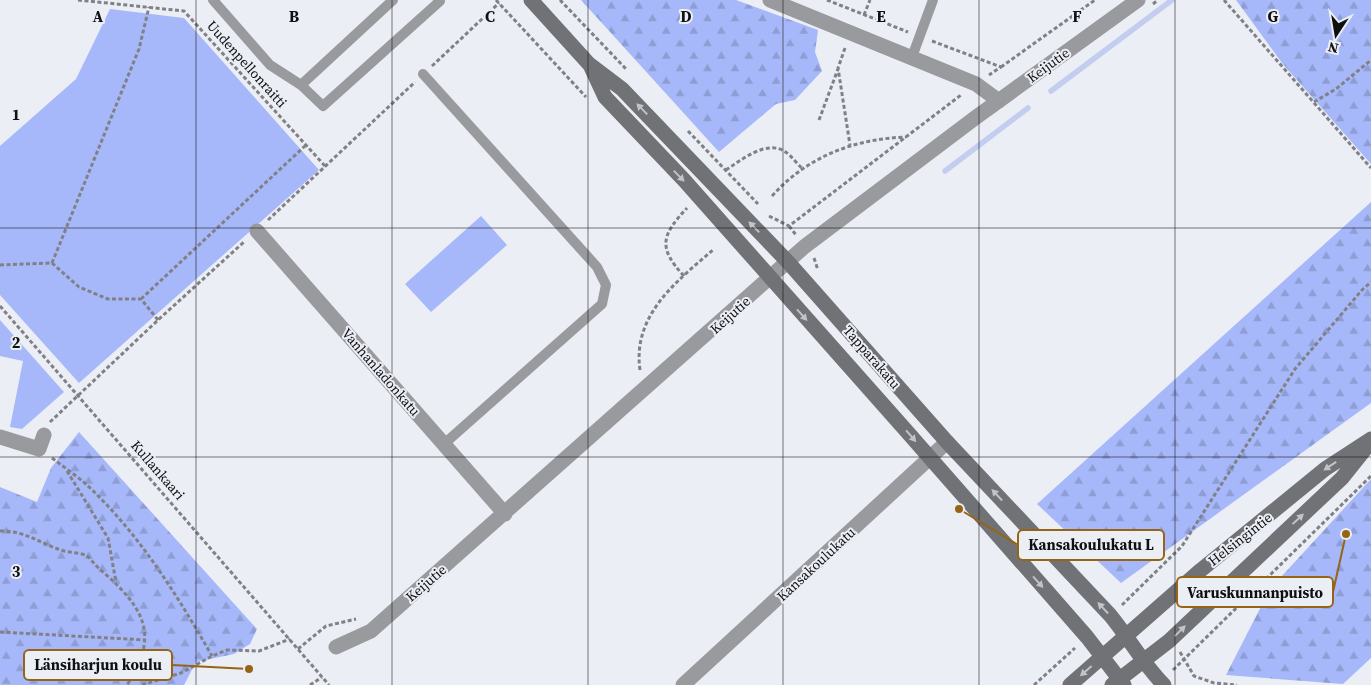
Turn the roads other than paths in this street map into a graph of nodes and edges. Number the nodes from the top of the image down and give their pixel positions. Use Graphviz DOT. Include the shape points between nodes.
graph roads {
  1 [pos="213,0"];
  2 [pos="393,0"];
  3 [pos="438,0"];
  4 [pos="531,0"];
  5 [pos="770,0"];
  6 [pos="932,0"];
  7 [pos="1138,0"];
  8 [pos="912,57"];
  9 [pos="589,64"];
  10 [pos="423,74"];
  11 [pos="301,85"];
  12 [pos="999,101"];
  13 [pos="257,231"];
  14 [pos="788,262"];
  15 [pos="770,278"];
  16 [pos="0,437"];
  17 [pos="1371,441"];
  18 [pos="42,442"];
  19 [pos="947,442"];
  20 [pos="444,444"];
  21 [pos="930,459"];
  22 [pos="505,514"];
  23 [pos="1126,635"];
  24 [pos="336,647"];
  25 [pos="1102,656"];
  26 [pos="1143,661"];
  27 [pos="1118,683"];
  28 [pos="1162,684"];
  29 [pos="683,685"];
  30 [pos="1070,685"];
  1 -- 11 [label="lane" via="270,65"];
  2 -- 11 [label="lane"];
  3 -- 11 [label="lane" via="440,2 323,106"];
  4 -- 9 [label="main road, Tapparakatu"];
  5 -- 8 [label="street"];
  6 -- 8 [label="lane"];
  7 -- 12 [label="street, Keijutie"];
  8 -- 12 [label="street" via="976,84"];
  14 -- 9 [label="main road, Tapparakatu, one-way" via="622,89"];
  9 -- 15 [label="main road, Tapparakatu, one-way" via="605,97"];
  10 -- 20 [label="lane" via="597,267 606,285 602,304"];
  12 -- 14 [label="street, Keijutie"];
  13 -- 20 [label="street, Vanhanladonkatu"];
  14 -- 15 [label="street, Keijutie"];
  14 -- 19 [label="main road, Tapparakatu"];
  15 -- 21 [label="main road, Tapparakatu, one-way"];
  15 -- 22 [label="street, Keijutie"];
  16 -- 18 [label="street"];
  17 -- 23 [label="main road, Helsingintie, one-way" via="1325,469"];
  26 -- 17 [label="main road, Helsingintie, one-way" via="1169,641 1342,478"];
  19 -- 21 [label="street, Kansakoulukatu"];
  23 -- 19 [label="main road, Tapparakatu, one-way"];
  20 -- 22 [label="street, Vanhanladonkatu"];
  21 -- 25 [label="main road, Tapparakatu, one-way"];
  21 -- 29 [label="street, Kansakoulukatu"];
  22 -- 24 [label="street, Keijutie" via="371,631"];
  23 -- 25 [label="main road, Helsingintie"];
  23 -- 26 [label="main road, Tapparakatu"];
  25 -- 27 [label="main road, Tapparakatu"];
  25 -- 30 [label="main road, Helsingintie, one-way"];
  26 -- 27 [label="main road, Helsingintie"];
  26 -- 28 [label="main road, Tapparakatu"];
}
